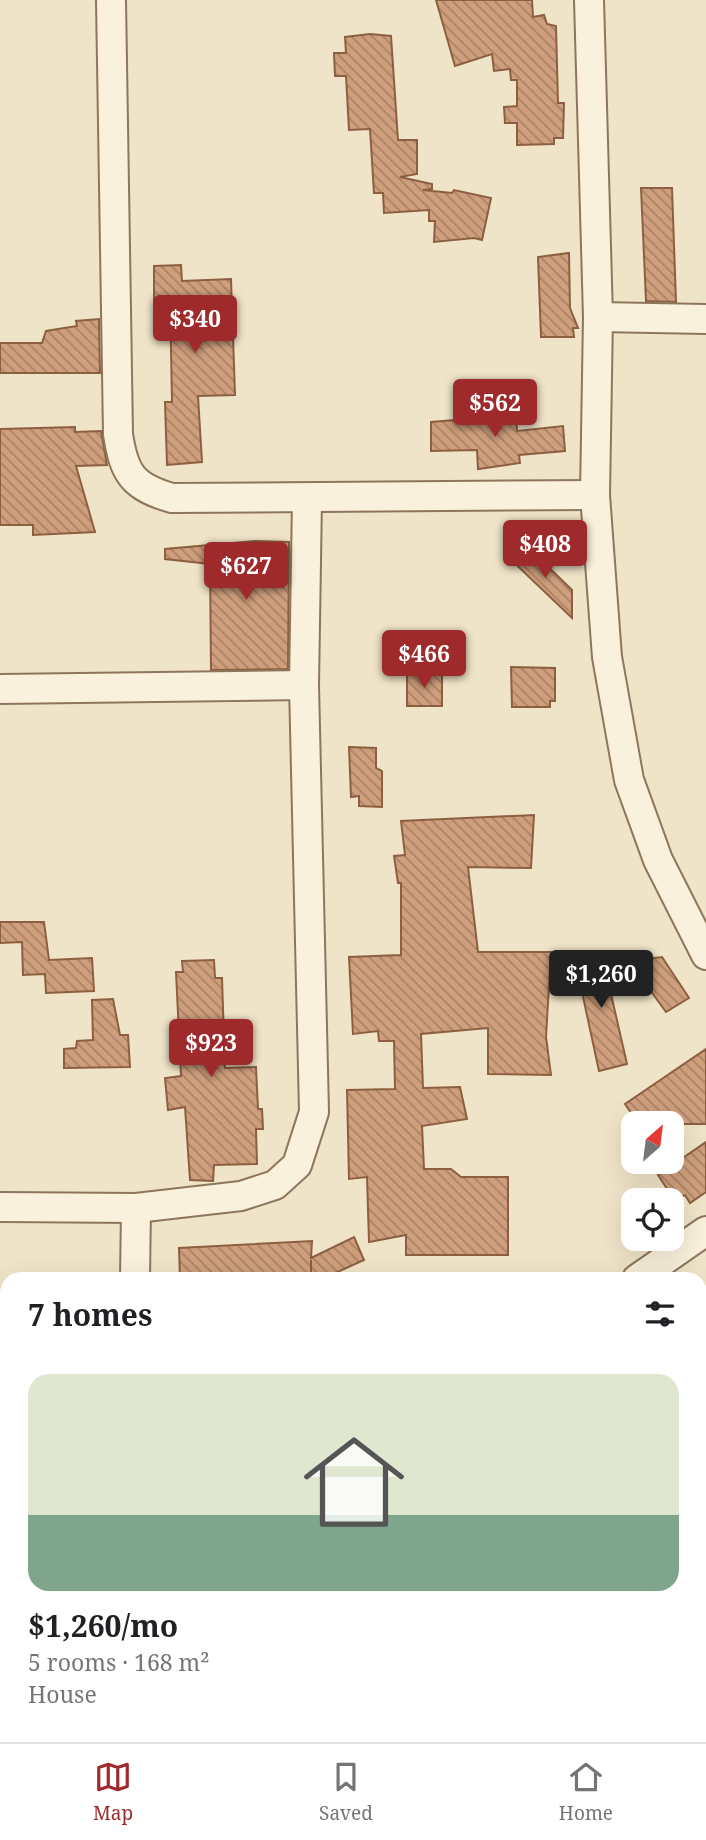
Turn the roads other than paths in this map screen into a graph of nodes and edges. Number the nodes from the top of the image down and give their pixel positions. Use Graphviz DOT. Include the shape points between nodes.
graph roads {
  1 [pos="111,0"];
  2 [pos="589,0"];
  3 [pos="598,317"];
  4 [pos="706,319"];
  5 [pos="595,495"];
  6 [pos="307,499"];
  7 [pos="304,685"];
  8 [pos="0,689"];
  9 [pos="706,955"];
  10 [pos="0,1207"];
  11 [pos="136,1208"];
  12 [pos="706,1231"];
  13 [pos="135,1272"];
  14 [pos="647,1272"];
  1 -- 6 [label="street" via="118,434 123,463 138,485 172,498"];
  2 -- 3 [label="street"];
  3 -- 4 [label="street"];
  3 -- 5 [label="street"];
  5 -- 6 [label="street"];
  5 -- 9 [label="street" via="607,657 628,780 658,860"];
  6 -- 7 [label="street"];
  7 -- 8 [label="street"];
  7 -- 11 [label="street" via="314,1112 308,1138 298,1164 275,1185 241,1196"];
  10 -- 11 [label="street"];
  11 -- 13 [label="street"];
  12 -- 14 [label="street"];
}
